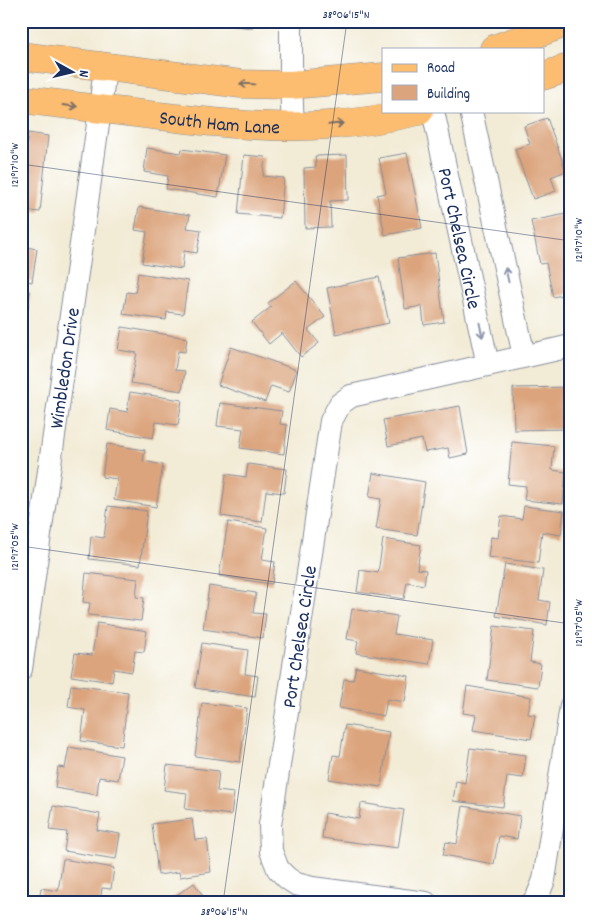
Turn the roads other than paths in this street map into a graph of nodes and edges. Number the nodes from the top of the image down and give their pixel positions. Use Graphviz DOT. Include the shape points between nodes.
graph roads {
  1 [pos="291,21"];
  2 [pos="571,21"];
  3 [pos="497,48"];
  4 [pos="21,56"];
  5 [pos="105,67"];
  6 [pos="571,67"];
  7 [pos="544,76"];
  8 [pos="382,77"];
  9 [pos="291,86"];
  10 [pos="21,99"];
  11 [pos="100,110"];
  12 [pos="415,112"];
  13 [pos="433,112"];
  14 [pos="472,112"];
  15 [pos="293,126"];
  16 [pos="571,346"];
  17 [pos="524,356"];
  18 [pos="488,365"];
  19 [pos="21,669"];
  20 [pos="571,706"];
  21 [pos="426,903"];
  22 [pos="532,903"];
  1 -- 9 [label="street"];
  2 -- 3 [label="main road"];
  4 -- 5 [label="main road, South Ham Lane"];
  9 -- 5 [label="main road, South Ham Lane, one-way" via="241,84"];
  5 -- 11 [label="street, Wimbledon Drive"];
  6 -- 7 [label="main road"];
  8 -- 9 [label="main road, South Ham Lane"];
  9 -- 15 [label="street"];
  10 -- 11 [label="main road, South Ham Lane, one-way"];
  11 -- 15 [label="main road, South Ham Lane" via="237,125"];
  11 -- 19 [label="street, Wimbledon Drive"];
  15 -- 12 [label="main road, South Ham Lane, one-way" via="386,119"];
  13 -- 18 [label="street, Port Chelsea Circle, one-way"];
  17 -- 14 [label="street, Port Chelsea Circle, one-way"];
  16 -- 17 [label="street, Port Chelsea Circle"];
  17 -- 18 [label="street, Port Chelsea Circle"];
  18 -- 21 [label="street, Port Chelsea Circle" via="351,396 340,404 331,421 270,825 271,851 278,869 296,884"];
  20 -- 22 [label="street" via="544,880"];
}
